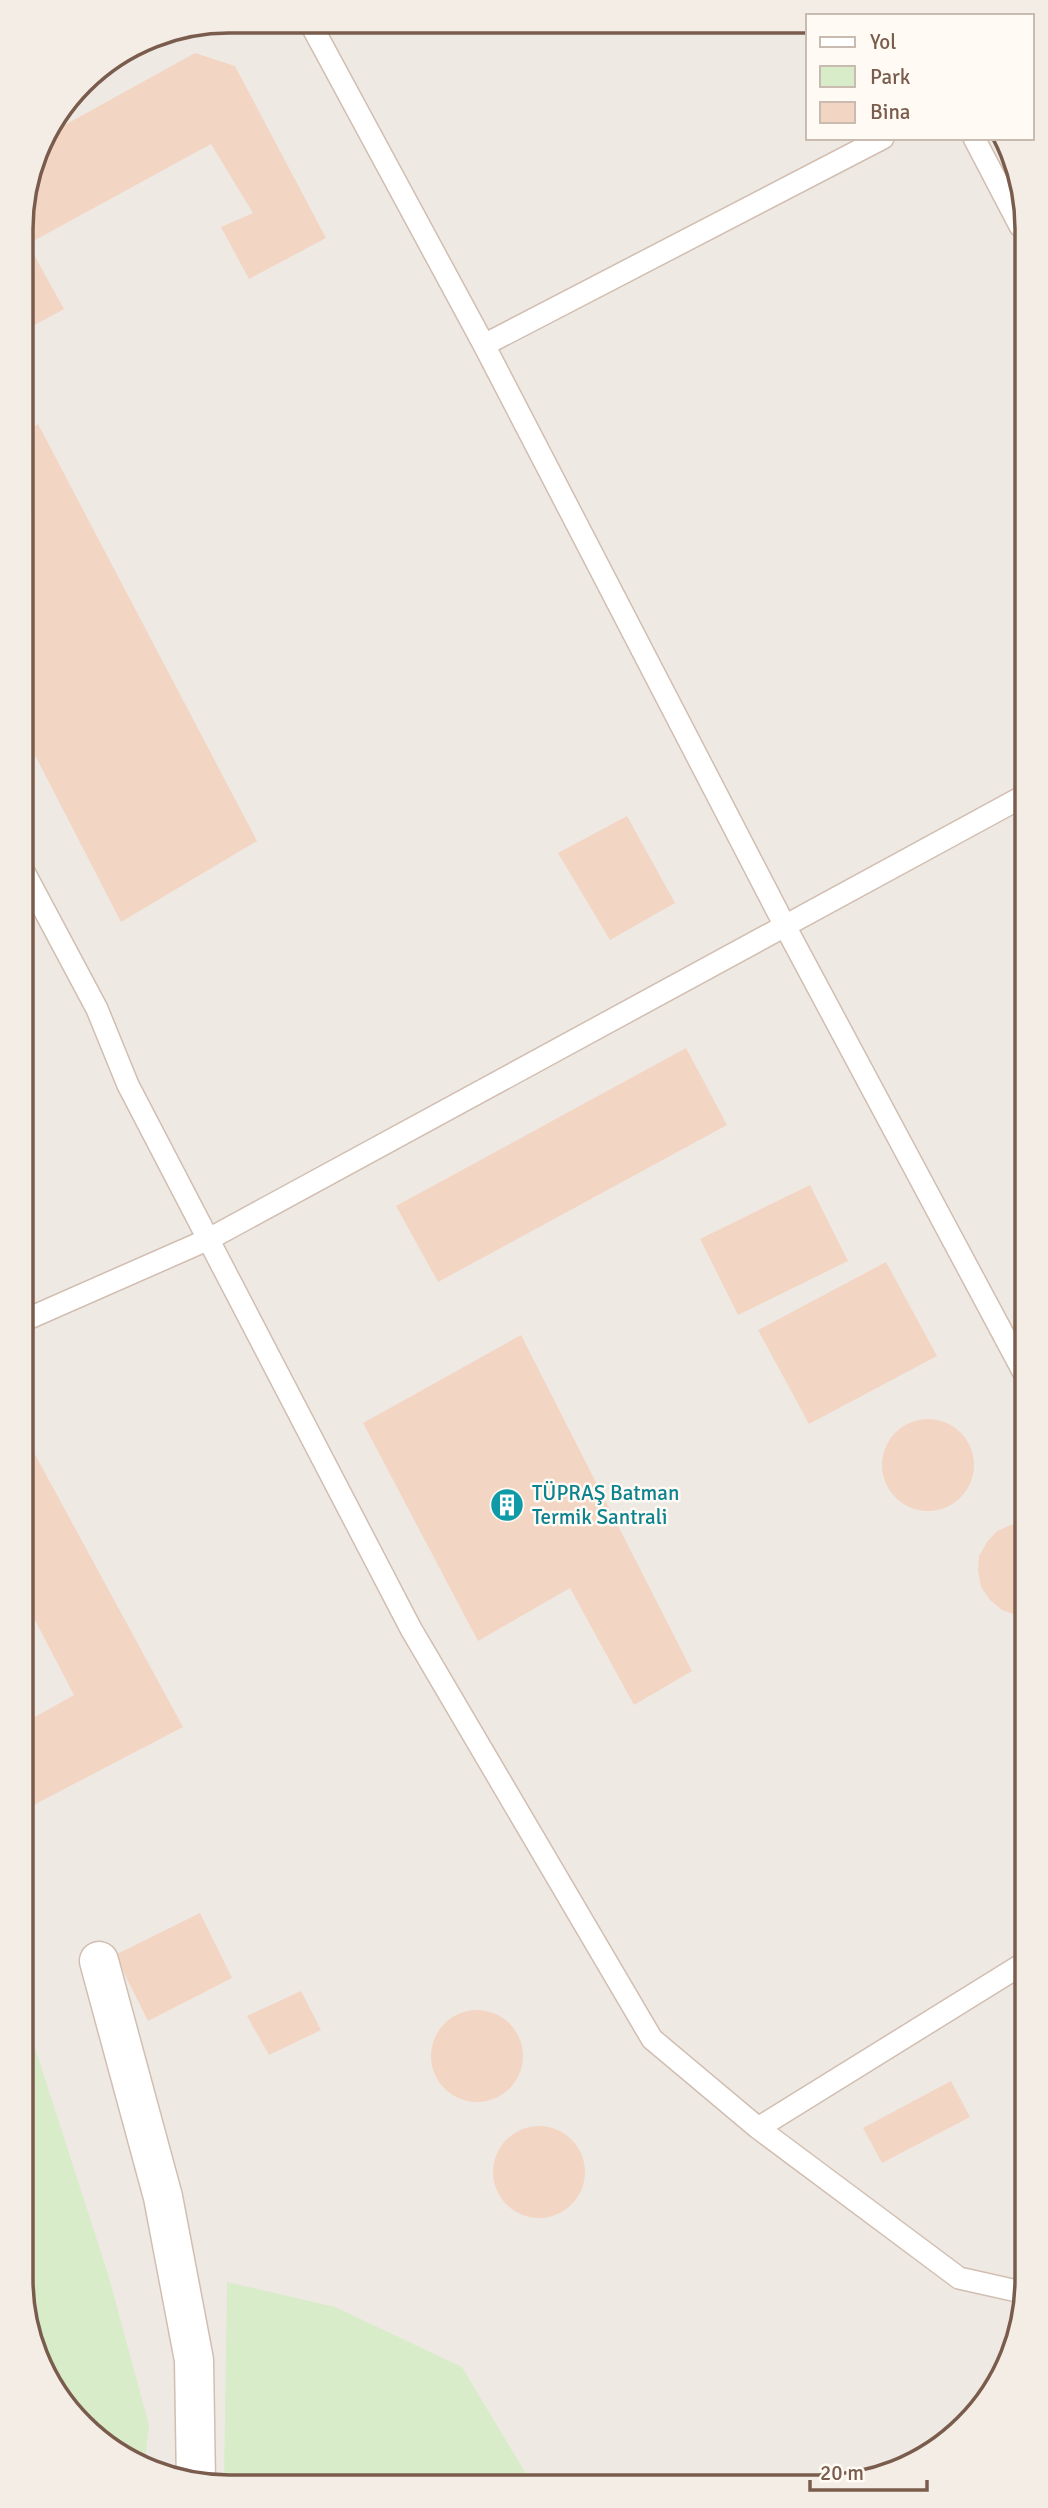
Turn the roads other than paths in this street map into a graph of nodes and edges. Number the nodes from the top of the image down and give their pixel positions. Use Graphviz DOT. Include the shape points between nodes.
graph roads {
  1 [pos="315,33"];
  2 [pos="879,140"];
  3 [pos="975,140"];
  4 [pos="1014,214"];
  5 [pos="484,345"];
  6 [pos="1015,801"];
  7 [pos="34,892"];
  8 [pos="785,926"];
  9 [pos="209,1239"];
  10 [pos="33,1316"];
  11 [pos="1014,1355"];
  12 [pos="99,1961"];
  13 [pos="1014,1969"];
  14 [pos="758,2128"];
  15 [pos="1014,2290"];
  16 [pos="196,2472"];
  1 -- 5 [label="lane"];
  2 -- 5 [label="lane"];
  3 -- 4 [label="lane"];
  5 -- 8 [label="lane"];
  6 -- 8 [label="lane"];
  7 -- 9 [label="lane" via="97,1009 128,1085"];
  8 -- 9 [label="lane"];
  8 -- 11 [label="lane"];
  9 -- 10 [label="lane"];
  9 -- 14 [label="lane" via="411,1629 652,2039"];
  12 -- 16 [label="street" via="163,2196 194,2360"];
  13 -- 14 [label="lane"];
  14 -- 15 [label="lane" via="959,2278"];
}
